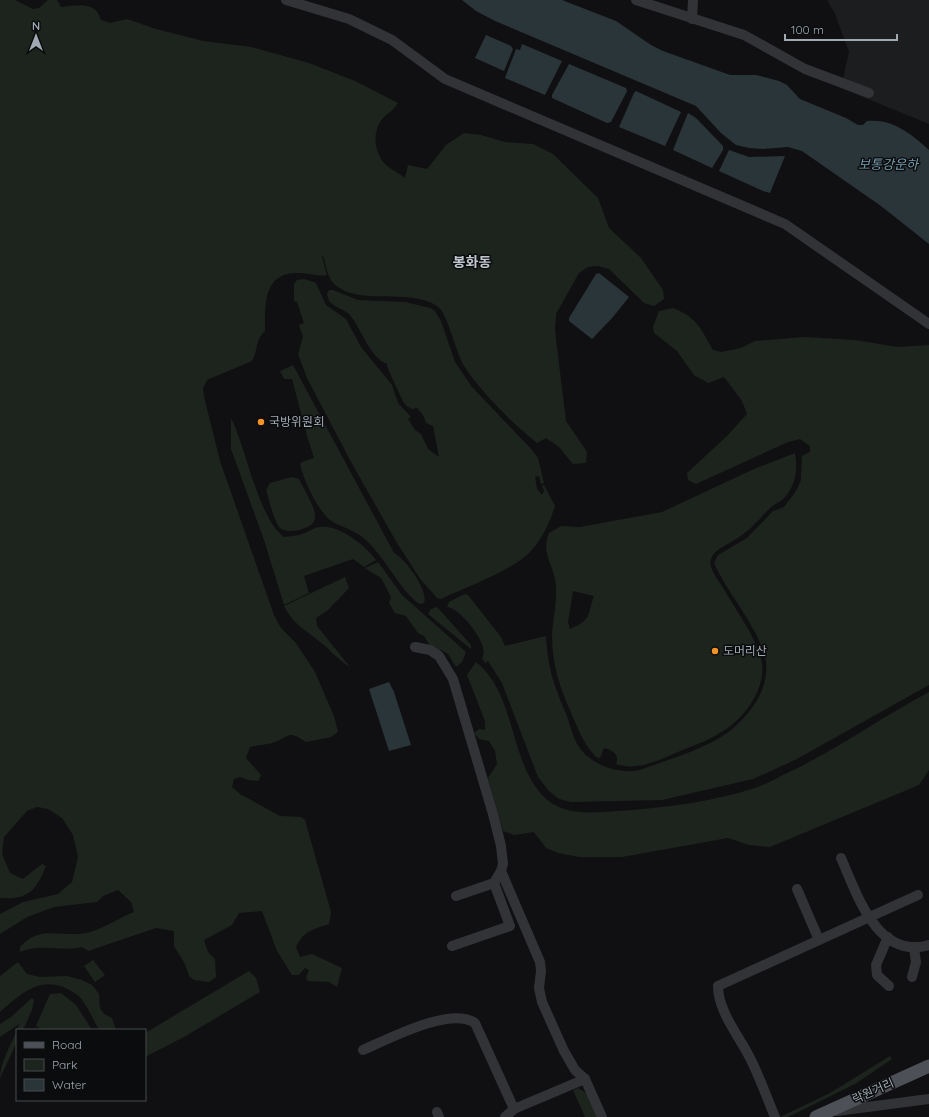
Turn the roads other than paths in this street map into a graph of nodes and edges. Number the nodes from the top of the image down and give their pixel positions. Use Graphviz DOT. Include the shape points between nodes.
graph roads {
  1 [pos="286,0"];
  2 [pos="636,0"];
  3 [pos="693,0"];
  4 [pos="692,18"];
  5 [pos="869,93"];
  6 [pos="929,324"];
  7 [pos="415,647"];
  8 [pos="841,858"];
  9 [pos="501,871"];
  10 [pos="494,883"];
  11 [pos="797,889"];
  12 [pos="918,895"];
  13 [pos="456,896"];
  14 [pos="868,918"];
  15 [pos="888,937"];
  16 [pos="818,940"];
  17 [pos="929,945"];
  18 [pos="452,946"];
  19 [pos="914,948"];
  20 [pos="912,977"];
  21 [pos="889,986"];
  22 [pos="363,1050"];
  23 [pos="929,1066"];
  24 [pos="585,1079"];
  25 [pos="929,1099"];
  26 [pos="514,1109"];
  27 [pos="829,1111"];
  28 [pos="505,1117"];
  29 [pos="602,1117"];
  30 [pos="775,1117"];
  31 [pos="816,1117"];
  1 -- 6 [label="street" via="356,22 392,40 445,80 785,224"];
  2 -- 4 [label="street"];
  3 -- 4 [label="street"];
  4 -- 5 [label="street" via="744,35 804,69"];
  7 -- 9 [label="street" via="430,650 439,656 453,679 494,814 503,858"];
  8 -- 14 [label="street"];
  9 -- 10 [label="street"];
  9 -- 24 [label="street" via="540,962 539,988 542,1002 564,1051 575,1070"];
  10 -- 13 [label="street"];
  10 -- 18 [label="street" via="510,926"];
  11 -- 16 [label="street"];
  12 -- 14 [label="street"];
  14 -- 15 [label="street"];
  14 -- 16 [label="street"];
  15 -- 19 [label="street" via="892,941"];
  15 -- 21 [label="street" via="876,965 877,975"];
  16 -- 30 [label="street" via="718,986 718,994 727,1017 750,1059"];
  17 -- 19 [label="street"];
  19 -- 20 [label="street" via="916,962"];
  22 -- 26 [label="street" via="435,1020 469,1018 475,1023"];
  23 -- 27 [label="main road, 락원거리"];
  24 -- 26 [label="street"];
  24 -- 29 [label="street"];
  25 -- 27 [label="street"];
  26 -- 28 [label="street"];
  27 -- 31 [label="main road, 락원거리"];
}
